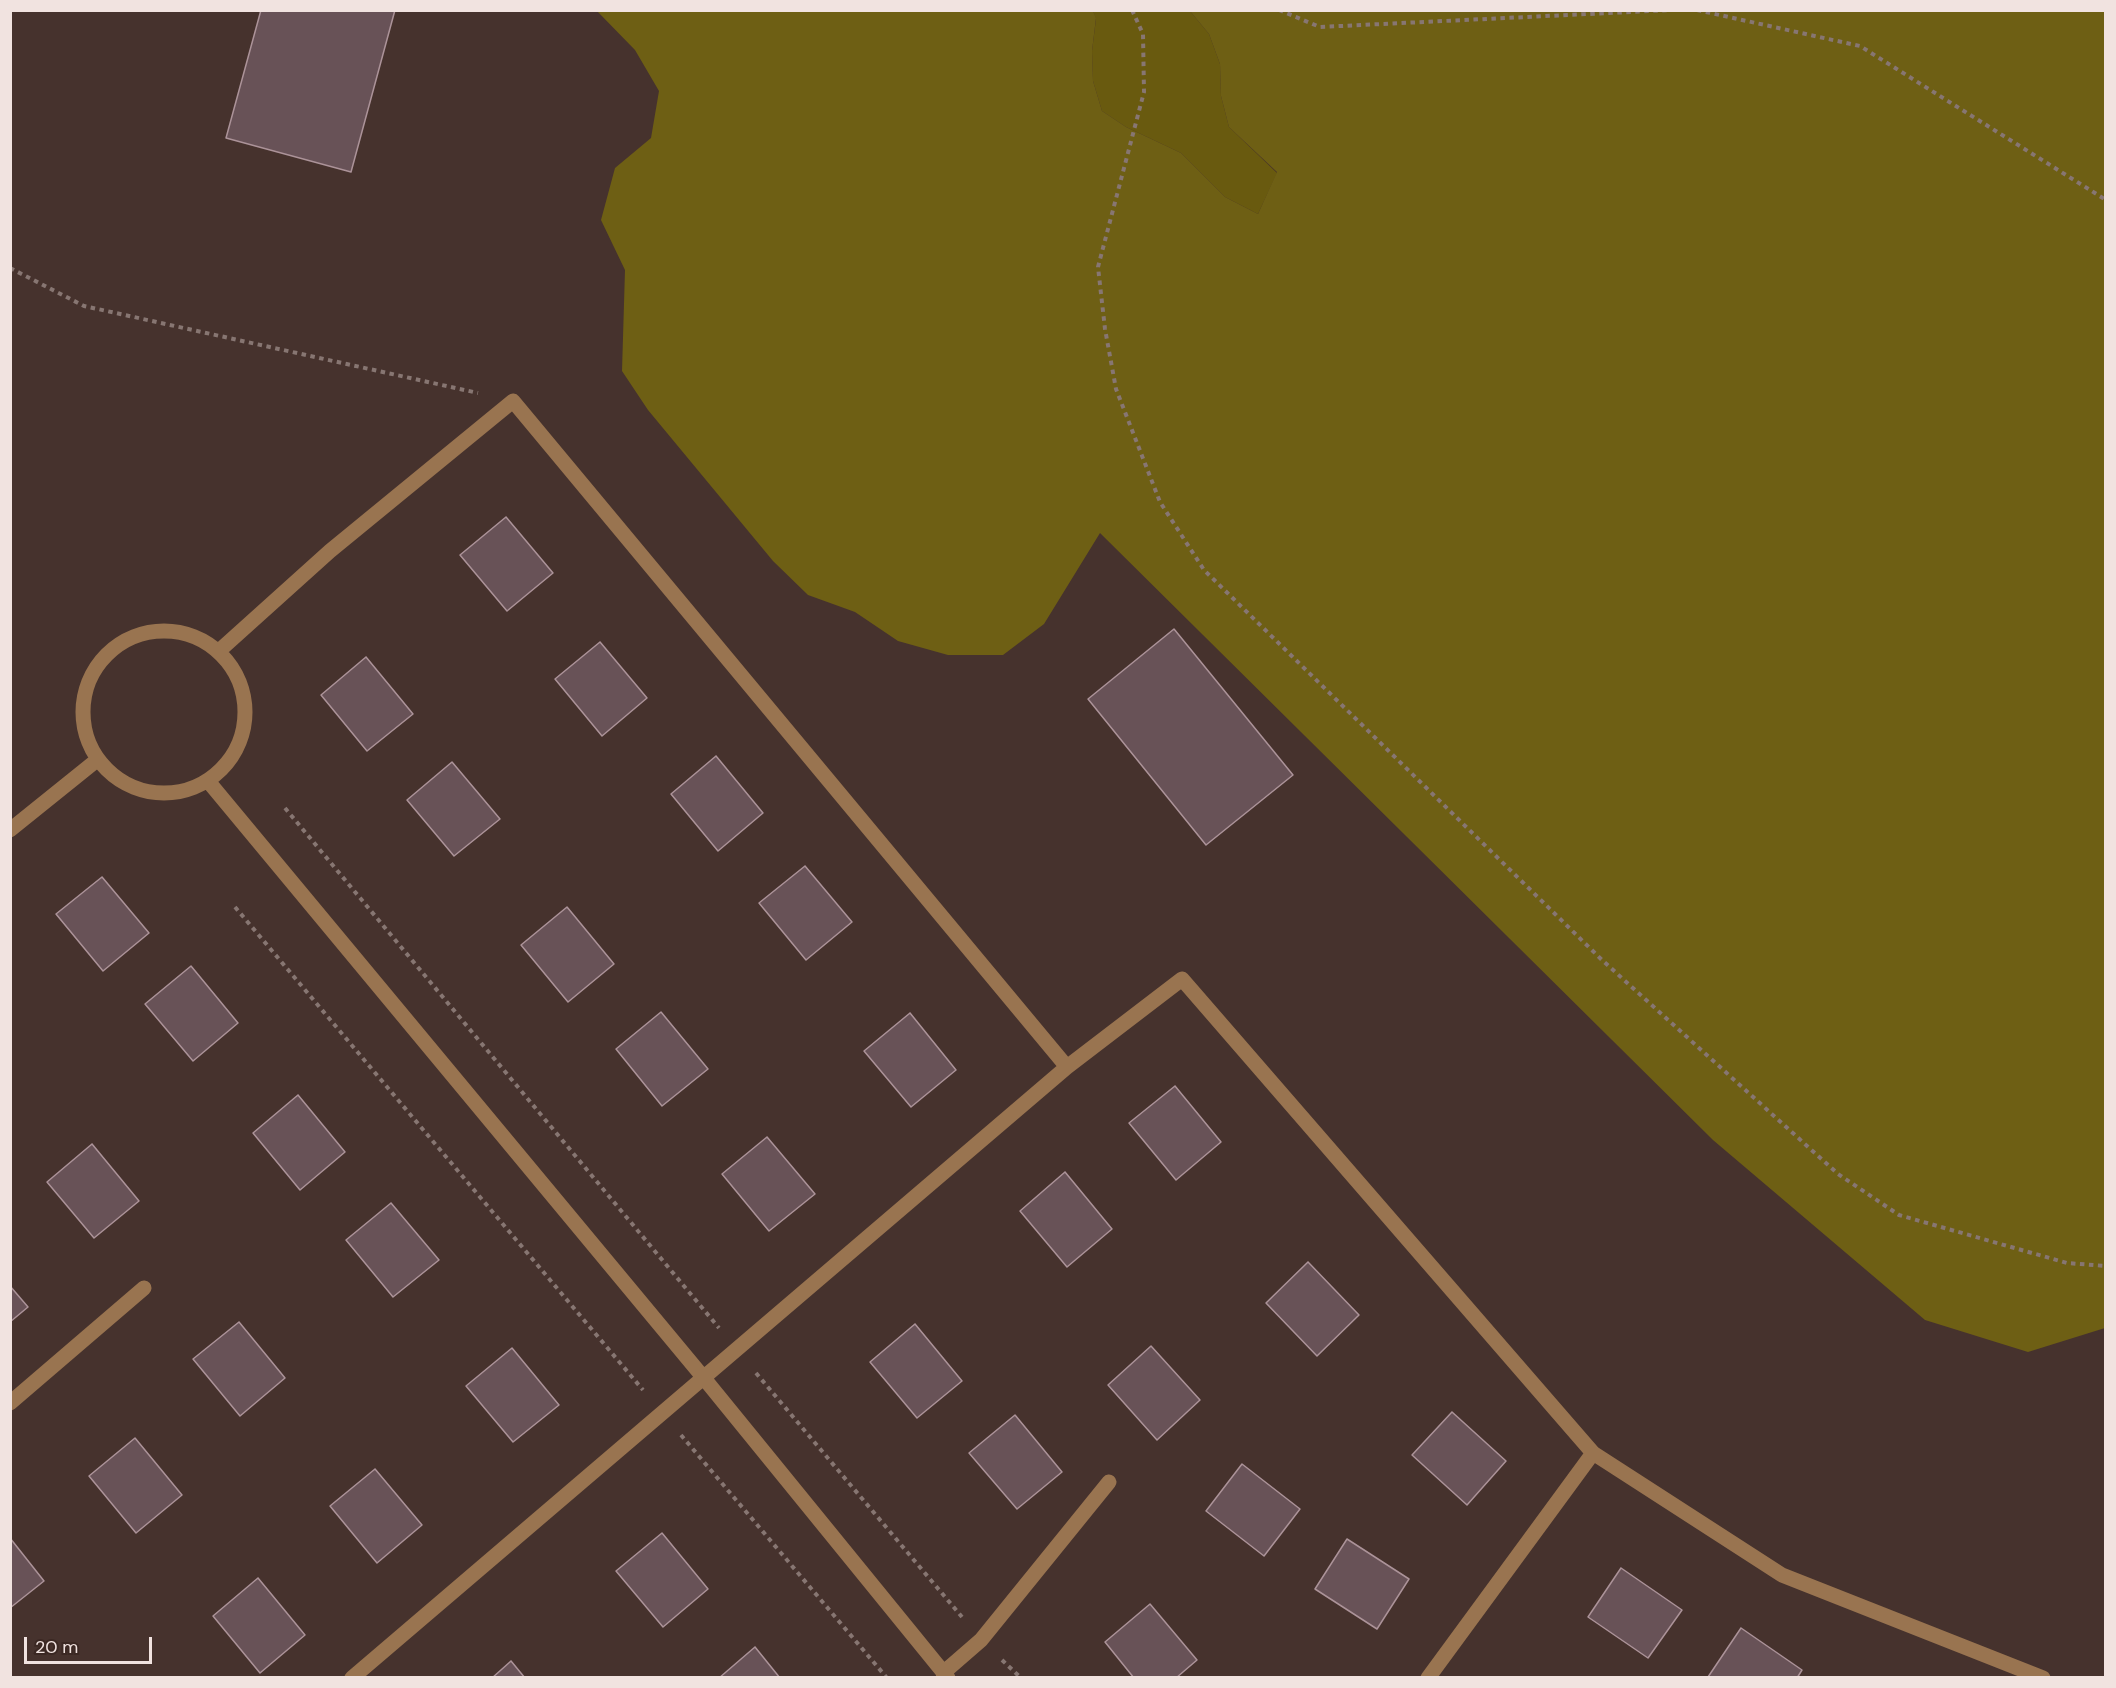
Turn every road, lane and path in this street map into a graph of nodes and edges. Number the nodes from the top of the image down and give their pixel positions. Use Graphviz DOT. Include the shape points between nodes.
graph roads {
  1 [pos="1132,10"];
  2 [pos="1279,10"];
  3 [pos="1671,10"];
  4 [pos="1697,10"];
  5 [pos="2106,200"];
  6 [pos="10,268"];
  7 [pos="513,401"];
  8 [pos="220,650"];
  9 [pos="97,760"];
  10 [pos="208,781"];
  11 [pos="285,808"];
  12 [pos="10,830"];
  13 [pos="235,907"];
  14 [pos="1067,1067"];
  15 [pos="2106,1266"];
  16 [pos="144,1288"];
  17 [pos="736,1349"];
  18 [pos="703,1377"];
  19 [pos="10,1403"];
  20 [pos="662,1413"];
  21 [pos="1593,1453"];
  22 [pos="1109,1482"];
  23 [pos="981,1640"];
  24 [pos="945,1675"];
  25 [pos="352,1677"];
  26 [pos="887,1677"];
  27 [pos="1021,1677"];
  28 [pos="1428,1677"];
  29 [pos="2043,1677"];
  1 -- 15 [label="path" via="1143,34 1144,92 1098,267 1105,329 1116,389 1160,502 1204,570 1602,960 1838,1174 1899,1215 2067,1263"];
  2 -- 3 [label="path" via="1320,27"];
  4 -- 5 [label="path" via="1860,45"];
  6 -- 7 [label="path" via="84,306"];
  7 -- 8 [label="street" via="330,551"];
  7 -- 14 [label="street"];
  8 -- 9 [label="street" via="177,629 129,636 94,668 81,714"];
  8 -- 10 [label="street" via="245,693 240,743"];
  9 -- 10 [label="street" via="128,786 169,795"];
  9 -- 12 [label="street"];
  10 -- 18 [label="street"];
  11 -- 17 [label="path"];
  13 -- 20 [label="path"];
  14 -- 17 [label="street"];
  14 -- 21 [label="street" via="1182,979"];
  16 -- 19 [label="street"];
  17 -- 18 [label="street"];
  17 -- 23 [label="path"];
  18 -- 20 [label="street"];
  18 -- 24 [label="street"];
  20 -- 25 [label="street"];
  20 -- 26 [label="path"];
  21 -- 28 [label="street"];
  21 -- 29 [label="street" via="1782,1575"];
  22 -- 23 [label="street"];
  23 -- 24 [label="street"];
  23 -- 27 [label="path"];
}
